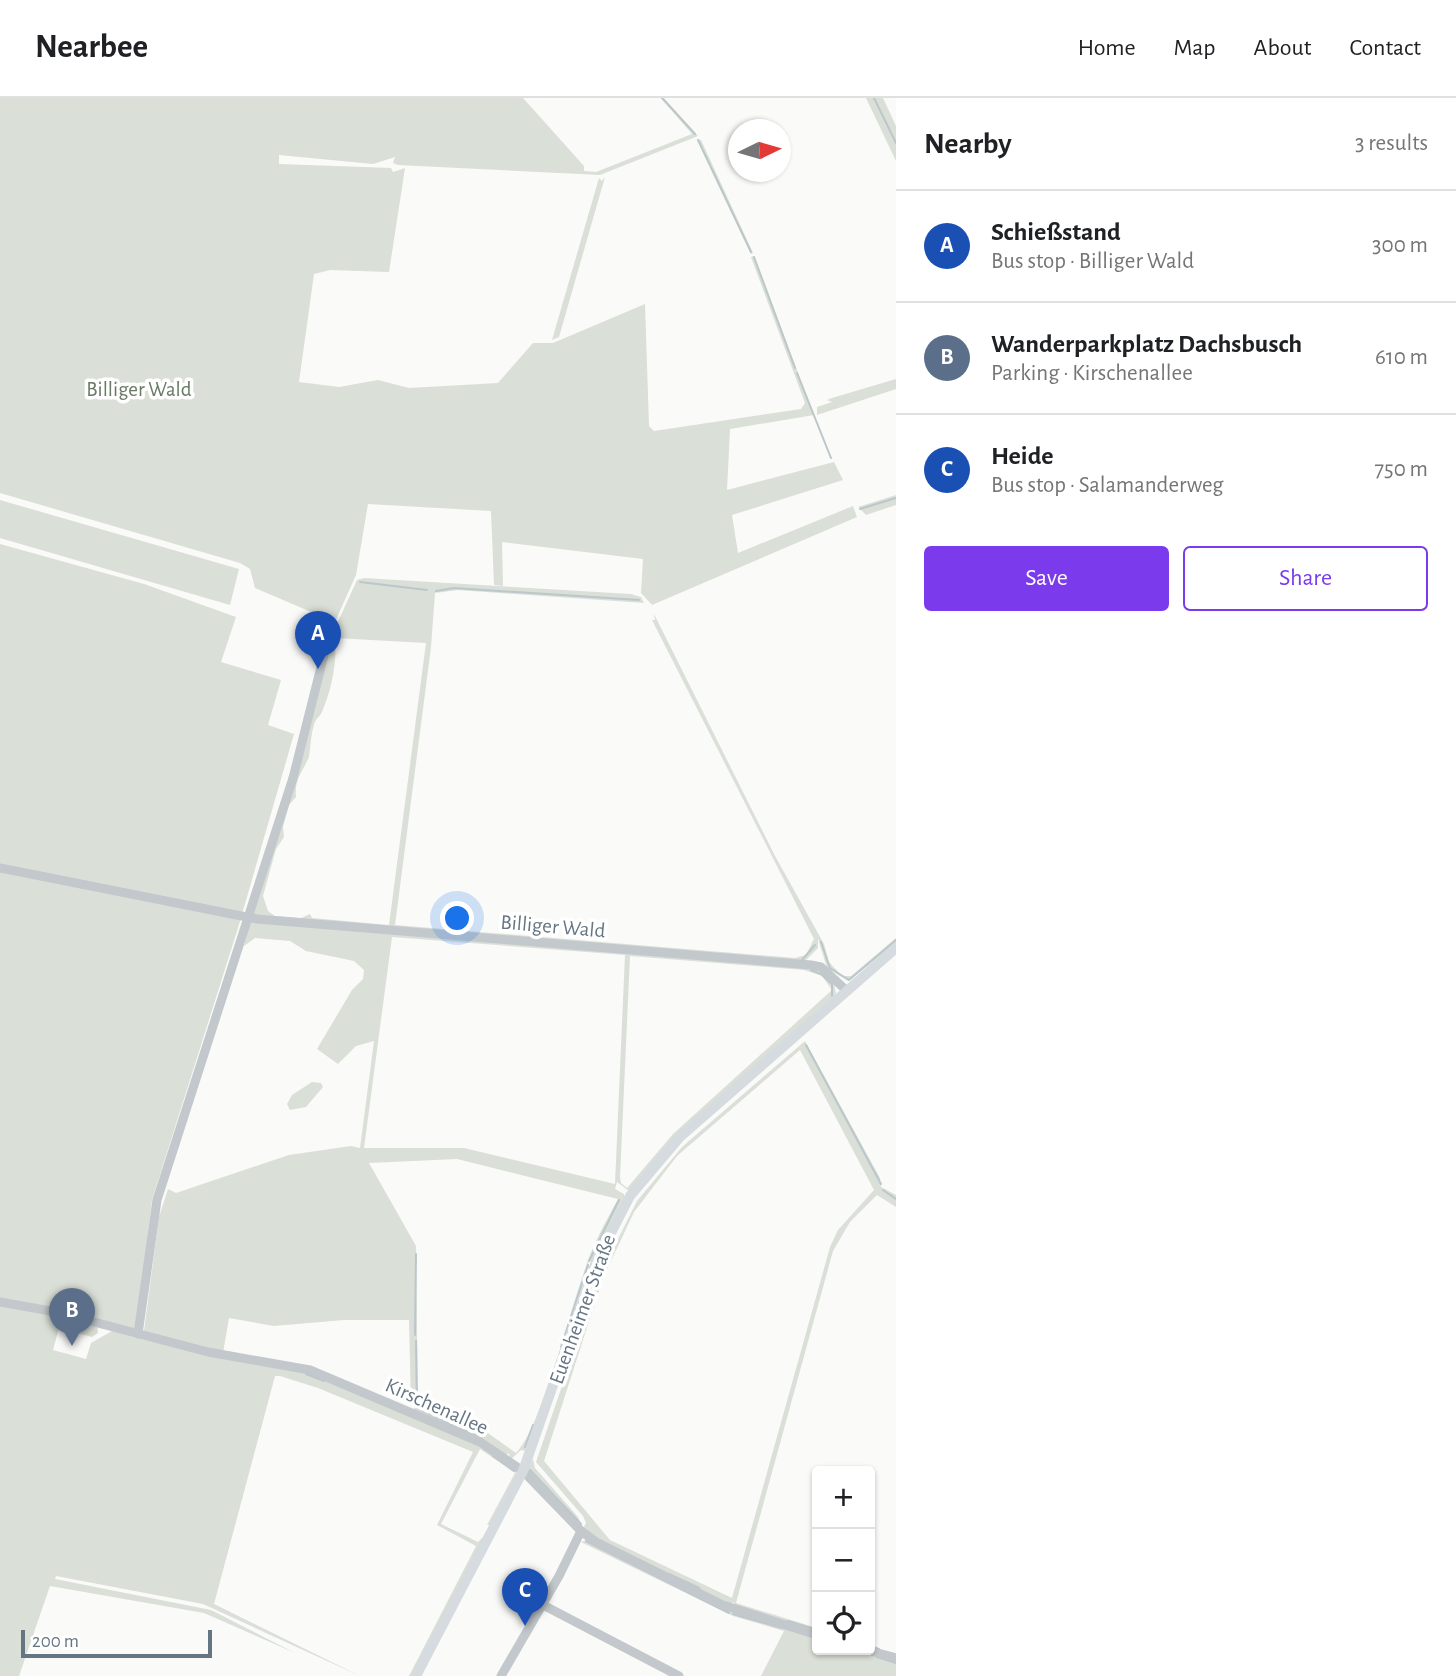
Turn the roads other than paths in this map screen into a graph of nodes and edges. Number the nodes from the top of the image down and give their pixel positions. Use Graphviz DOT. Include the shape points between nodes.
graph roads {
  1 [pos="327,643"];
  2 [pos="0,868"];
  3 [pos="247,916"];
  4 [pos="896,948"];
  5 [pos="847,991"];
  6 [pos="0,1302"];
  7 [pos="138,1334"];
  8 [pos="523,1471"];
  9 [pos="581,1531"];
  10 [pos="542,1605"];
  11 [pos="812,1632"];
  12 [pos="875,1652"];
  13 [pos="896,1658"];
  14 [pos="673,1675"];
  15 [pos="416,1676"];
  16 [pos="501,1676"];
  1 -- 3 [label="street" via="293,778"];
  2 -- 3 [label="street, Billiger Wald"];
  3 -- 5 [label="street, Billiger Wald" via="811,965"];
  3 -- 7 [label="street" via="159,1192"];
  4 -- 5 [label="main road, Euenheimer Straße"];
  5 -- 8 [label="main road, Euenheimer Straße" via="680,1137 630,1196 595,1265"];
  6 -- 7 [label="street, Kirschenallee"];
  7 -- 8 [label="street, Kirschenallee" via="303,1368 464,1433"];
  8 -- 9 [label="street, Kirschenallee"];
  8 -- 15 [label="main road, Euenheimer Straße"];
  9 -- 10 [label="street"];
  9 -- 11 [label="street, Kirschenallee" via="723,1605"];
  10 -- 14 [label="street"];
  10 -- 16 [label="street"];
  12 -- 13 [label="street"];
}
